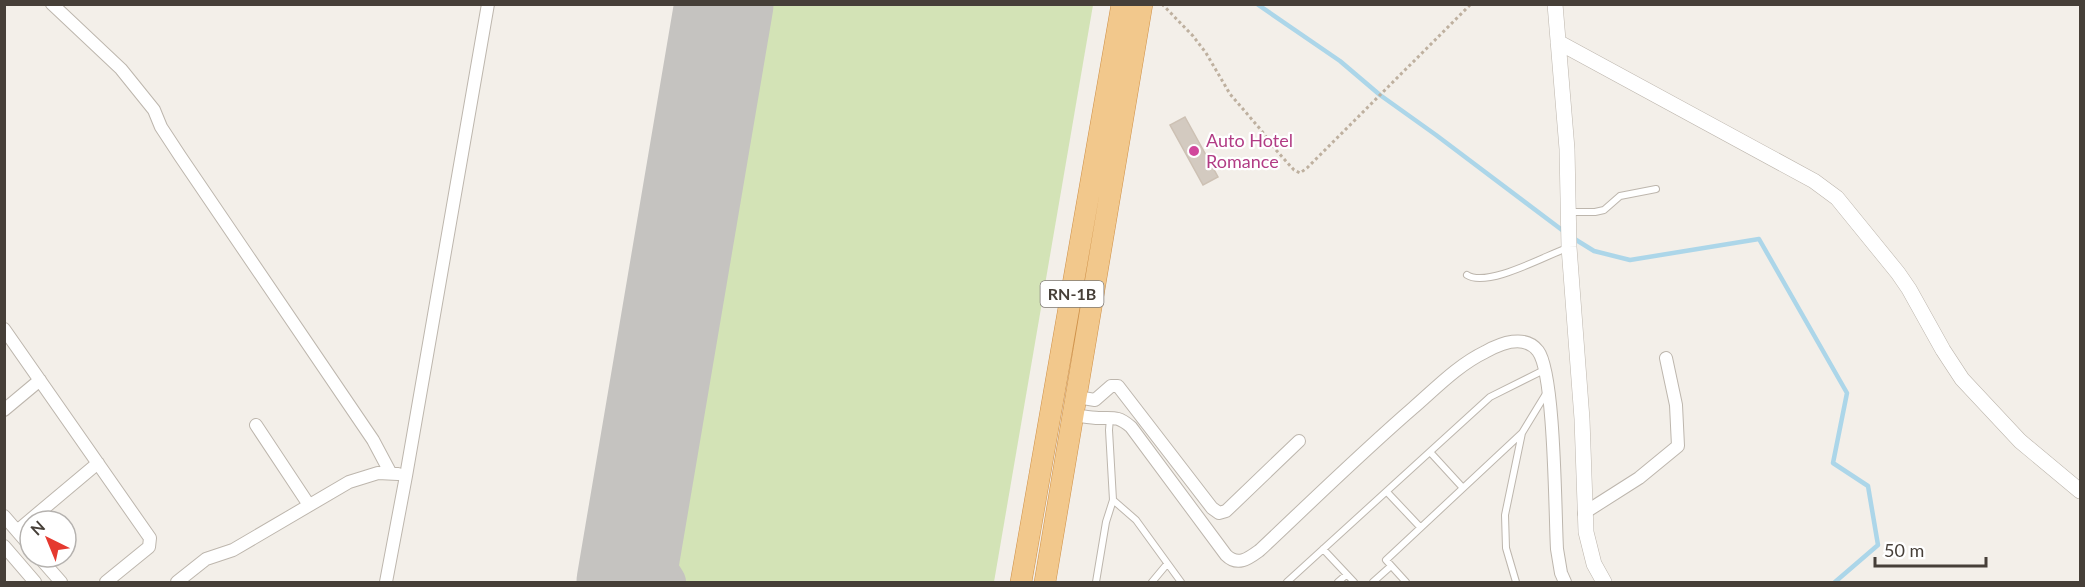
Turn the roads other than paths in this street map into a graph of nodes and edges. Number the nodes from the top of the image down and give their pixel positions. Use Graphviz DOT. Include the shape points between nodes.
graph roads {
  1 [pos="52,4"];
  2 [pos="488,4"];
  3 [pos="1122,4"];
  4 [pos="1142,4"];
  5 [pos="1555,4"];
  6 [pos="1558,42"];
  7 [pos="1656,189"];
  8 [pos="1568,216"];
  9 [pos="1569,247"];
  10 [pos="1467,275"];
  11 [pos="4,329"];
  12 [pos="1666,358"];
  13 [pos="1545,370"];
  14 [pos="40,380"];
  15 [pos="1548,389"];
  16 [pos="1075,406"];
  17 [pos="4,410"];
  18 [pos="1110,416"];
  19 [pos="256,425"];
  20 [pos="1522,433"];
  21 [pos="1299,441"];
  22 [pos="1430,452"];
  23 [pos="98,463"];
  24 [pos="390,472"];
  25 [pos="406,476"];
  26 [pos="1463,488"];
  27 [pos="2080,491"];
  28 [pos="1387,492"];
  29 [pos="1113,500"];
  30 [pos="309,505"];
  31 [pos="1584,513"];
  32 [pos="4,516"];
  33 [pos="1420,528"];
  34 [pos="17,531"];
  35 [pos="4,546"];
  36 [pos="1323,549"];
  37 [pos="1167,564"];
  38 [pos="1391,566"];
  39 [pos="49,569"];
  40 [pos="1346,575"];
  41 [pos="35,582"];
  42 [pos="60,582"];
  43 [pos="106,582"];
  44 [pos="177,582"];
  45 [pos="386,582"];
  46 [pos="1021,582"];
  47 [pos="1045,582"];
  48 [pos="1096,582"];
  49 [pos="1152,582"];
  50 [pos="1181,582"];
  51 [pos="1287,582"];
  52 [pos="1338,582"];
  53 [pos="1354,582"];
  54 [pos="1373,582"];
  55 [pos="1406,582"];
  56 [pos="1516,582"];
  57 [pos="1565,582"];
  58 [pos="1604,582"];
  1 -- 24 [label="street" via="110,57 154,110 161,127 373,440"];
  2 -- 25 [label="street"];
  3 -- 46 [label="highway, RN-1B"];
  4 -- 16 [label="highway, RN-1B"];
  5 -- 6 [label="street"];
  6 -- 8 [label="street"];
  6 -- 27 [label="street" via="1833,194 1898,273 1962,379 2020,441"];
  7 -- 8 [label="lane" via="1620,196 1604,210"];
  8 -- 9 [label="street"];
  9 -- 10 [label="lane" via="1500,275 1476,279"];
  9 -- 31 [label="street" via="1582,419"];
  11 -- 14 [label="street"];
  12 -- 31 [label="street" via="1676,405 1677,446 1640,478"];
  13 -- 15 [label="street"];
  13 -- 18 [label="street" via="1538,350 1531,344 1505,343 1485,352 1446,379 1260,550 1243,561 1226,555 1138,434 1124,421"];
  13 -- 22 [label="lane" via="1490,397"];
  14 -- 17 [label="street"];
  14 -- 23 [label="street"];
  15 -- 20 [label="lane"];
  15 -- 57 [label="street" via="1557,549"];
  16 -- 18 [label="street" via="1100,418"];
  16 -- 21 [label="street" via="1095,400 1110,386 1118,386 1219,513 1226,511"];
  16 -- 47 [label="highway, RN-1B"];
  18 -- 29 [label="lane"];
  19 -- 30 [label="street"];
  20 -- 26 [label="lane"];
  20 -- 56 [label="lane" via="1504,514 1506,548"];
  22 -- 26 [label="lane"];
  22 -- 28 [label="lane"];
  23 -- 34 [label="street"];
  23 -- 43 [label="street" via="151,542"];
  24 -- 25 [label="street"];
  24 -- 30 [label="street" via="349,482"];
  25 -- 45 [label="street"];
  26 -- 33 [label="lane"];
  28 -- 33 [label="lane"];
  28 -- 36 [label="lane"];
  29 -- 37 [label="lane" via="1136,520"];
  29 -- 48 [label="lane"];
  30 -- 44 [label="street" via="233,550 206,559"];
  31 -- 58 [label="street" via="1590,550"];
  32 -- 34 [label="street"];
  33 -- 38 [label="lane" via="1386,560"];
  35 -- 41 [label="street"];
  36 -- 40 [label="lane"];
  36 -- 51 [label="lane"];
  37 -- 49 [label="lane"];
  37 -- 50 [label="lane"];
  38 -- 54 [label="lane"];
  38 -- 55 [label="lane"];
  39 -- 42 [label="street"];
  40 -- 52 [label="lane"];
  40 -- 53 [label="lane"];
}
